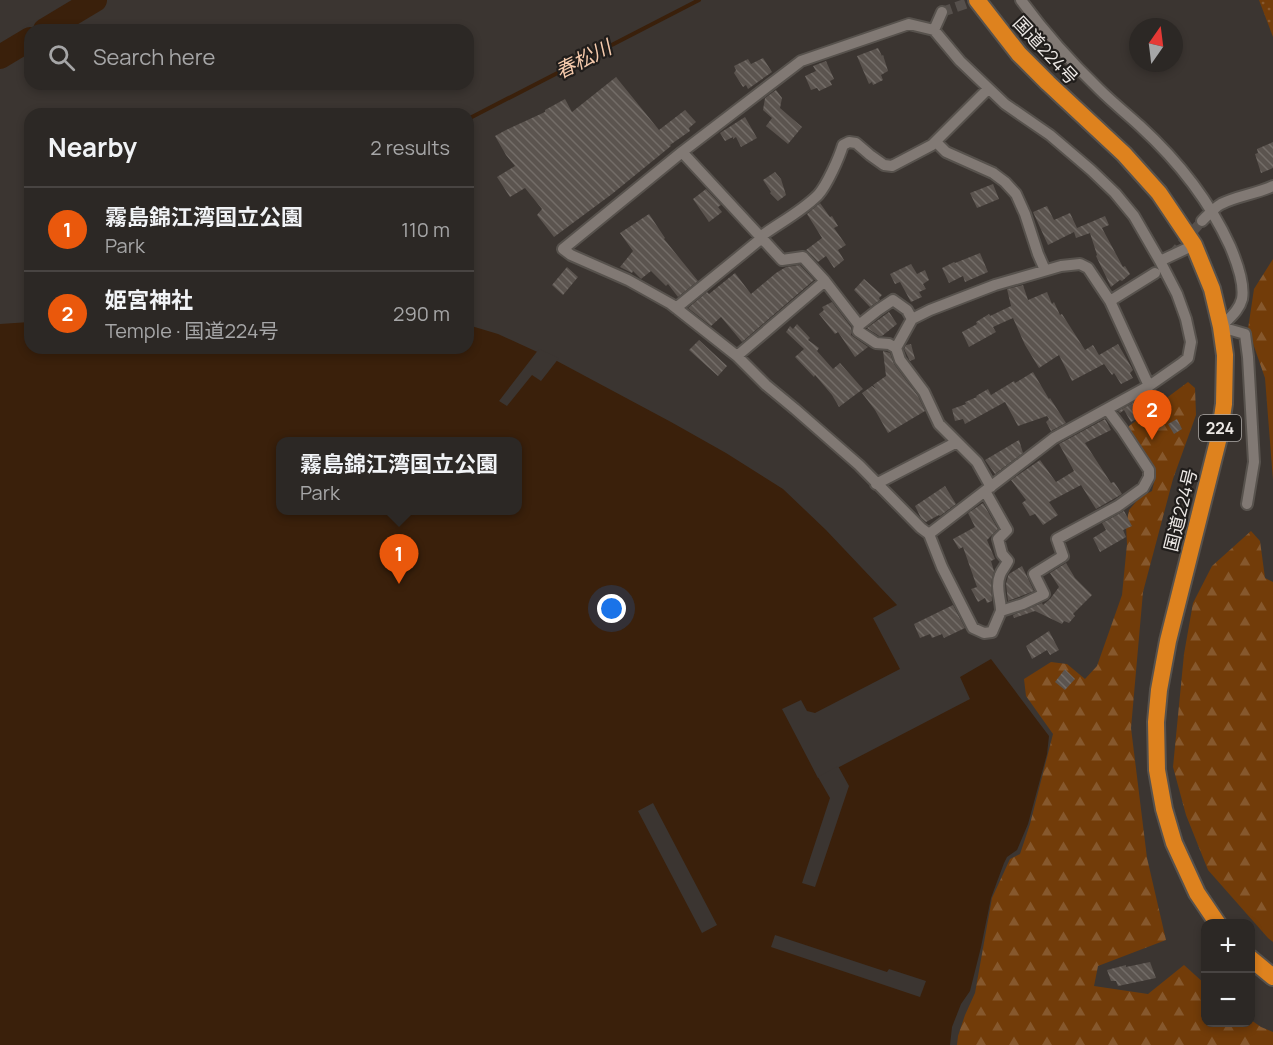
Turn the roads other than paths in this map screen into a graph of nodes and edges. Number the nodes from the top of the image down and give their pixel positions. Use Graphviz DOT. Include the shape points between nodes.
graph roads {
  1 [pos="976,0"];
  2 [pos="1021,0"];
  3 [pos="942,12"];
  4 [pos="934,30"];
  5 [pos="988,89"];
  6 [pos="936,142"];
  7 [pos="682,152"];
  8 [pos="1273,186"];
  9 [pos="1212,211"];
  10 [pos="1203,221"];
  11 [pos="761,237"];
  12 [pos="1194,245"];
  13 [pos="1160,261"];
  14 [pos="1045,270"];
  15 [pos="1155,273"];
  16 [pos="825,281"];
  17 [pos="1110,301"];
  18 [pos="676,308"];
  19 [pos="912,319"];
  20 [pos="859,325"];
  21 [pos="1221,327"];
  22 [pos="896,348"];
  23 [pos="737,356"];
  24 [pos="1149,386"];
  25 [pos="1107,409"];
  26 [pos="957,442"];
  27 [pos="876,484"];
  28 [pos="988,489"];
  29 [pos="1247,504"];
  30 [pos="929,534"];
  31 [pos="1001,611"];
  32 [pos="1215,919"];
  33 [pos="1255,961"];
  34 [pos="1273,977"];
  1 -- 12 [label="highway, 国道224号 / 224" via="1019,54 1124,154 1159,193"];
  2 -- 9 [label="street" via="1099,90 1175,162"];
  3 -- 4 [label="street"];
  4 -- 5 [label="street"];
  4 -- 7 [label="street" via="909,24 801,61"];
  5 -- 6 [label="street"];
  5 -- 13 [label="street" via="1050,135 1115,193 1134,216"];
  6 -- 11 [label="street" via="892,166 884,165 856,143 843,145 817,196"];
  6 -- 14 [label="street" via="945,152 993,173 1016,194"];
  7 -- 11 [label="street"];
  7 -- 18 [label="street" via="563,249"];
  8 -- 9 [label="street"];
  9 -- 10 [label="street"];
  9 -- 21 [label="street" via="1238,265 1242,296 1238,310"];
  11 -- 16 [label="street" via="782,260 803,257"];
  11 -- 18 [label="street"];
  12 -- 13 [label="street"];
  12 -- 21 [label="highway, 国道224号 / 224" via="1212,289"];
  13 -- 24 [label="street" via="1177,294 1191,342 1188,358"];
  14 -- 17 [label="street" via="1080,264 1088,268"];
  14 -- 19 [label="street" via="995,285"];
  15 -- 17 [label="street"];
  16 -- 20 [label="street"];
  16 -- 23 [label="street"];
  17 -- 24 [label="street"];
  18 -- 23 [label="street"];
  19 -- 20 [label="street" via="893,300"];
  19 -- 22 [label="street"];
  20 -- 22 [label="street" via="858,331 876,343"];
  21 -- 29 [label="street" via="1245,334 1254,462"];
  21 -- 32 [label="highway, 国道224号 / 224" via="1225,355 1221,426 1168,641 1156,722 1157,770 1174,843 1197,893"];
  22 -- 26 [label="street" via="939,424"];
  23 -- 27 [label="street"];
  24 -- 25 [label="street"];
  25 -- 28 [label="street" via="1054,438"];
  25 -- 31 [label="street" via="1149,470 1149,477 1143,488 1118,506 1057,539 1063,556 1034,574 1044,594"];
  26 -- 27 [label="street"];
  26 -- 28 [label="street" via="977,462"];
  27 -- 30 [label="street"];
  28 -- 30 [label="street"];
  28 -- 31 [label="street" via="1007,530 998,539 1008,561 998,579"];
  30 -- 31 [label="street" via="973,628 992,632"];
  33 -- 34 [label="highway"];
}
